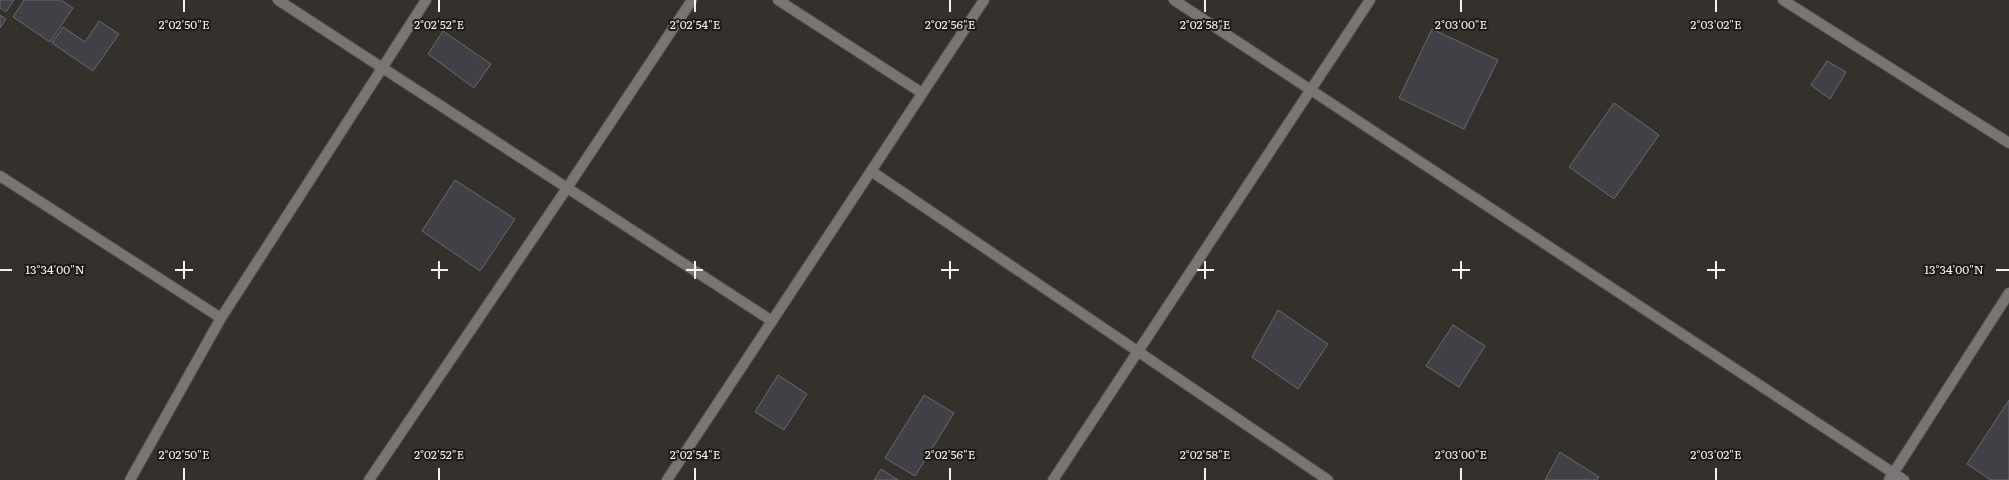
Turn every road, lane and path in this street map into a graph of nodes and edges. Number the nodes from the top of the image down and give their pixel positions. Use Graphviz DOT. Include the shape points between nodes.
graph roads {
  1 [pos="278,0"];
  2 [pos="426,0"];
  3 [pos="692,0"];
  4 [pos="778,0"];
  5 [pos="984,0"];
  6 [pos="1174,0"];
  7 [pos="1370,0"];
  8 [pos="1783,0"];
  9 [pos="382,68"];
  10 [pos="1310,90"];
  11 [pos="922,93"];
  12 [pos="2009,143"];
  13 [pos="871,171"];
  14 [pos="0,176"];
  15 [pos="567,188"];
  16 [pos="2009,294"];
  17 [pos="221,318"];
  18 [pos="772,321"];
  19 [pos="1138,352"];
  20 [pos="1891,477"];
  21 [pos="130,480"];
  22 [pos="369,480"];
  23 [pos="667,480"];
  24 [pos="1053,480"];
  25 [pos="1328,480"];
  26 [pos="1904,480"];
  1 -- 9 [label="street"];
  2 -- 9 [label="street"];
  3 -- 15 [label="street"];
  4 -- 11 [label="street"];
  5 -- 11 [label="street"];
  6 -- 10 [label="street"];
  7 -- 10 [label="street"];
  8 -- 12 [label="street"];
  9 -- 15 [label="street"];
  9 -- 17 [label="street"];
  10 -- 19 [label="street"];
  10 -- 20 [label="street"];
  11 -- 13 [label="street"];
  13 -- 18 [label="street"];
  13 -- 19 [label="street"];
  14 -- 17 [label="street"];
  15 -- 18 [label="street"];
  15 -- 22 [label="street"];
  16 -- 20 [label="street"];
  17 -- 21 [label="street"];
  18 -- 23 [label="street"];
  19 -- 24 [label="street"];
  19 -- 25 [label="street"];
  20 -- 26 [label="street"];
}
